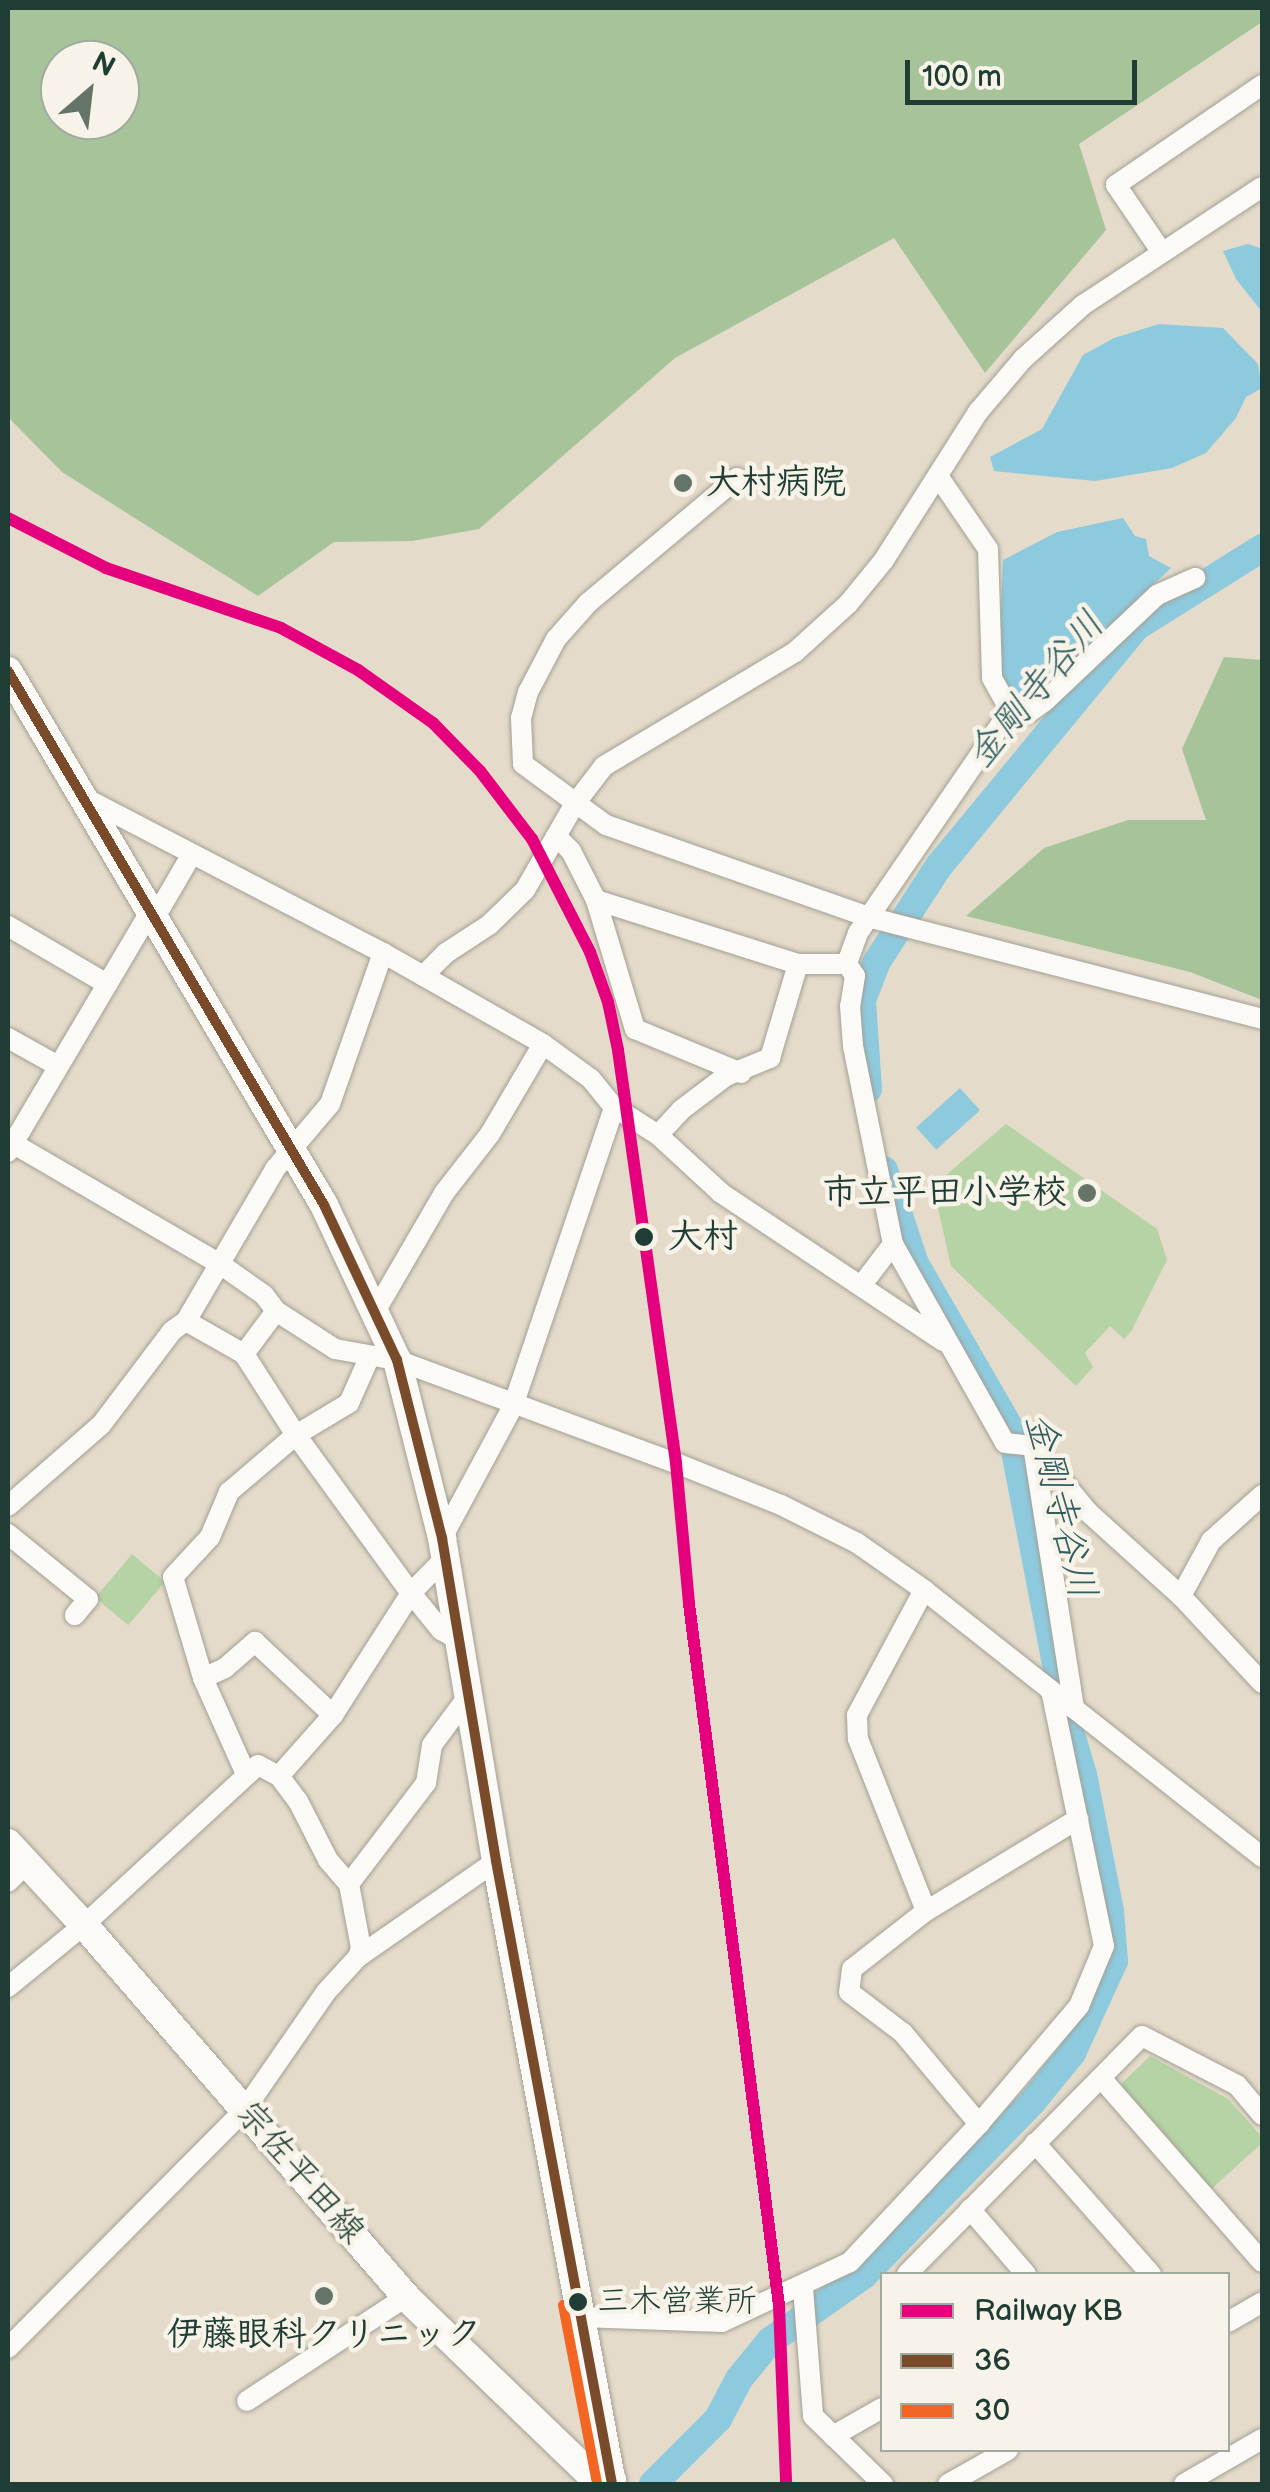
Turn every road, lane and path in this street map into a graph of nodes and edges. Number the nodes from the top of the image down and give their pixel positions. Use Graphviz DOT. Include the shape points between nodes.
graph roads {
  1 [pos="1262,85"];
  2 [pos="1262,187"];
  3 [pos="1161,251"];
  4 [pos="938,476"];
  5 [pos="737,478"];
  6 [pos="1195,578"];
  7 [pos="8,671"];
  8 [pos="1010,711"];
  9 [pos="87,799"];
  10 [pos="574,805"];
  11 [pos="556,836"];
  12 [pos="192,854"];
  13 [pos="596,900"];
  14 [pos="152,915"];
  15 [pos="872,918"];
  16 [pos="8,926"];
  17 [pos="383,953"];
  18 [pos="798,964"];
  19 [pos="848,964"];
  20 [pos="423,976"];
  21 [pos="107,984"];
  22 [pos="1262,1019"];
  23 [pos="8,1038"];
  24 [pos="543,1044"];
  25 [pos="58,1066"];
  26 [pos="741,1073"];
  27 [pos="614,1107"];
  28 [pos="658,1135"];
  29 [pos="10,1148"];
  30 [pos="291,1150"];
  31 [pos="894,1244"];
  32 [pos="220,1264"];
  33 [pos="861,1286"];
  34 [pos="376,1310"];
  35 [pos="276,1311"];
  36 [pos="186,1321"];
  37 [pos="948,1345"];
  38 [pos="244,1354"];
  39 [pos="383,1359"];
  40 [pos="513,1406"];
  41 [pos="296,1435"];
  42 [pos="1033,1446"];
  43 [pos="1262,1495"];
  44 [pos="8,1506"];
  45 [pos="8,1534"];
  46 [pos="444,1548"];
  47 [pos="924,1590"];
  48 [pos="410,1592"];
  49 [pos="1181,1596"];
  50 [pos="75,1615"];
  51 [pos="460,1640"];
  52 [pos="203,1678"];
  53 [pos="1262,1683"];
  54 [pos="1051,1690"];
  55 [pos="469,1695"];
  56 [pos="1074,1709"];
  57 [pos="334,1716"];
  58 [pos="245,1772"];
  59 [pos="279,1776"];
  60 [pos="1078,1819"];
  61 [pos="1262,1857"];
  62 [pos="496,1861"];
  63 [pos="14,1863"];
  64 [pos="349,1884"];
  65 [pos="926,1911"];
  66 [pos="84,1924"];
  67 [pos="358,1957"];
  68 [pos="8,1987"];
  69 [pos="1100,2078"];
  70 [pos="245,2109"];
  71 [pos="1262,2115"];
  72 [pos="979,2124"];
  73 [pos="1035,2143"];
  74 [pos="970,2209"];
  75 [pos="1262,2262"];
  76 [pos="908,2272"];
  77 [pos="1024,2272"];
  78 [pos="1149,2272"];
  79 [pos="803,2288"];
  80 [pos="406,2297"];
  81 [pos="1262,2302"];
  82 [pos="580,2317"];
  83 [pos="1230,2321"];
  84 [pos="8,2348"];
  85 [pos="247,2401"];
  86 [pos="880,2409"];
  87 [pos="834,2436"];
  88 [pos="1262,2439"];
  89 [pos="1004,2452"];
  90 [pos="1197,2481"];
  91 [pos="612,2482"];
  92 [pos="883,2484"];
  93 [pos="948,2484"];
  1 -- 3 [label="street" via="1116,185"];
  2 -- 3 [label="street"];
  3 -- 4 [label="street" via="1082,305 1023,359 978,412"];
  4 -- 8 [label="street" via="988,549 992,678"];
  4 -- 10 [label="street" via="884,560 835,616 795,652 604,766"];
  5 -- 10 [label="street" via="588,603 556,640 528,692 521,718 523,764"];
  6 -- 8 [label="street" via="1156,595 1044,702 1028,713"];
  7 -- 9 [label="main road"];
  8 -- 15 [label="street"];
  9 -- 12 [label="street"];
  9 -- 14 [label="main road"];
  10 -- 11 [label="street"];
  10 -- 15 [label="street" via="606,826"];
  11 -- 13 [label="street"];
  11 -- 20 [label="street" via="525,890"];
  12 -- 14 [label="street"];
  12 -- 17 [label="street"];
  13 -- 18 [label="street"];
  13 -- 26 [label="street" via="635,1028"];
  14 -- 21 [label="street"];
  14 -- 30 [label="main road"];
  15 -- 19 [label="street" via="858,933"];
  15 -- 22 [label="street"];
  16 -- 21 [label="street"];
  17 -- 20 [label="street"];
  17 -- 30 [label="street" via="330,1104"];
  18 -- 19 [label="street"];
  18 -- 26 [label="street" via="770,1058"];
  19 -- 31 [label="street" via="855,976 850,1006 861,1097"];
  20 -- 24 [label="street"];
  21 -- 25 [label="street"];
  23 -- 25 [label="street"];
  24 -- 27 [label="street" via="591,1079"];
  24 -- 34 [label="street"];
  25 -- 29 [label="street"];
  26 -- 28 [label="street" via="726,1076"];
  27 -- 28 [label="street"];
  27 -- 40 [label="street"];
  28 -- 33 [label="street" via="721,1193"];
  29 -- 32 [label="street"];
  30 -- 32 [label="street"];
  30 -- 34 [label="main road"];
  31 -- 33 [label="street"];
  31 -- 37 [label="street"];
  32 -- 35 [label="street"];
  32 -- 36 [label="street"];
  33 -- 37 [label="street"];
  34 -- 39 [label="main road"];
  35 -- 38 [label="street"];
  35 -- 39 [label="street" via="336,1349"];
  36 -- 38 [label="street"];
  36 -- 44 [label="street" via="101,1426"];
  37 -- 42 [label="street" via="1005,1443"];
  38 -- 41 [label="street"];
  39 -- 40 [label="street"];
  39 -- 41 [label="street" via="349,1403"];
  39 -- 46 [label="main road"];
  40 -- 46 [label="street"];
  40 -- 47 [label="street" via="780,1505 857,1543"];
  41 -- 48 [label="street"];
  41 -- 52 [label="street" via="229,1492 210,1537 172,1578"];
  42 -- 49 [label="street" via="1088,1512"];
  42 -- 56 [label="street"];
  43 -- 49 [label="street" via="1211,1541"];
  45 -- 50 [label="street" via="88,1599"];
  46 -- 48 [label="street"];
  46 -- 51 [label="main road"];
  47 -- 54 [label="street"];
  47 -- 65 [label="street" via="857,1714 858,1739"];
  48 -- 51 [label="street" via="440,1630"];
  48 -- 57 [label="street"];
  49 -- 53 [label="street"];
  51 -- 55 [label="main road"];
  52 -- 57 [label="street" via="256,1642"];
  52 -- 58 [label="street"];
  54 -- 56 [label="street"];
  54 -- 60 [label="street"];
  55 -- 62 [label="main road"];
  55 -- 64 [label="street" via="432,1745 426,1783"];
  56 -- 61 [label="street"];
  57 -- 59 [label="street"];
  58 -- 59 [label="street" via="258,1765"];
  58 -- 66 [label="street"];
  59 -- 64 [label="street"];
  60 -- 65 [label="street"];
  60 -- 72 [label="street" via="1104,1946 1078,2006"];
  62 -- 67 [label="street"];
  62 -- 82 [label="main road"];
  63 -- 66 [label="main road, 宗佐平田線"];
  64 -- 67 [label="street"];
  65 -- 72 [label="street" via="852,1969 848,1992 903,2034"];
  66 -- 68 [label="street"];
  66 -- 70 [label="main road, 宗佐平田線"];
  67 -- 70 [label="street"];
  69 -- 71 [label="street" via="1142,2036 1237,2085"];
  69 -- 73 [label="street"];
  69 -- 75 [label="street"];
  70 -- 80 [label="main road, 宗佐平田線"];
  70 -- 84 [label="street"];
  72 -- 79 [label="street" via="850,2262"];
  73 -- 74 [label="street"];
  73 -- 78 [label="street"];
  74 -- 76 [label="street"];
  74 -- 77 [label="street"];
  79 -- 82 [label="street" via="722,2322"];
  79 -- 87 [label="street" via="813,2416"];
  80 -- 85 [label="street"];
  80 -- 91 [label="main road, 宗佐平田線" via="590,2474"];
  81 -- 83 [label="street"];
  82 -- 91 [label="main road"];
  86 -- 87 [label="street"];
  87 -- 92 [label="street"];
  88 -- 90 [label="street"];
  89 -- 93 [label="street"];
}
